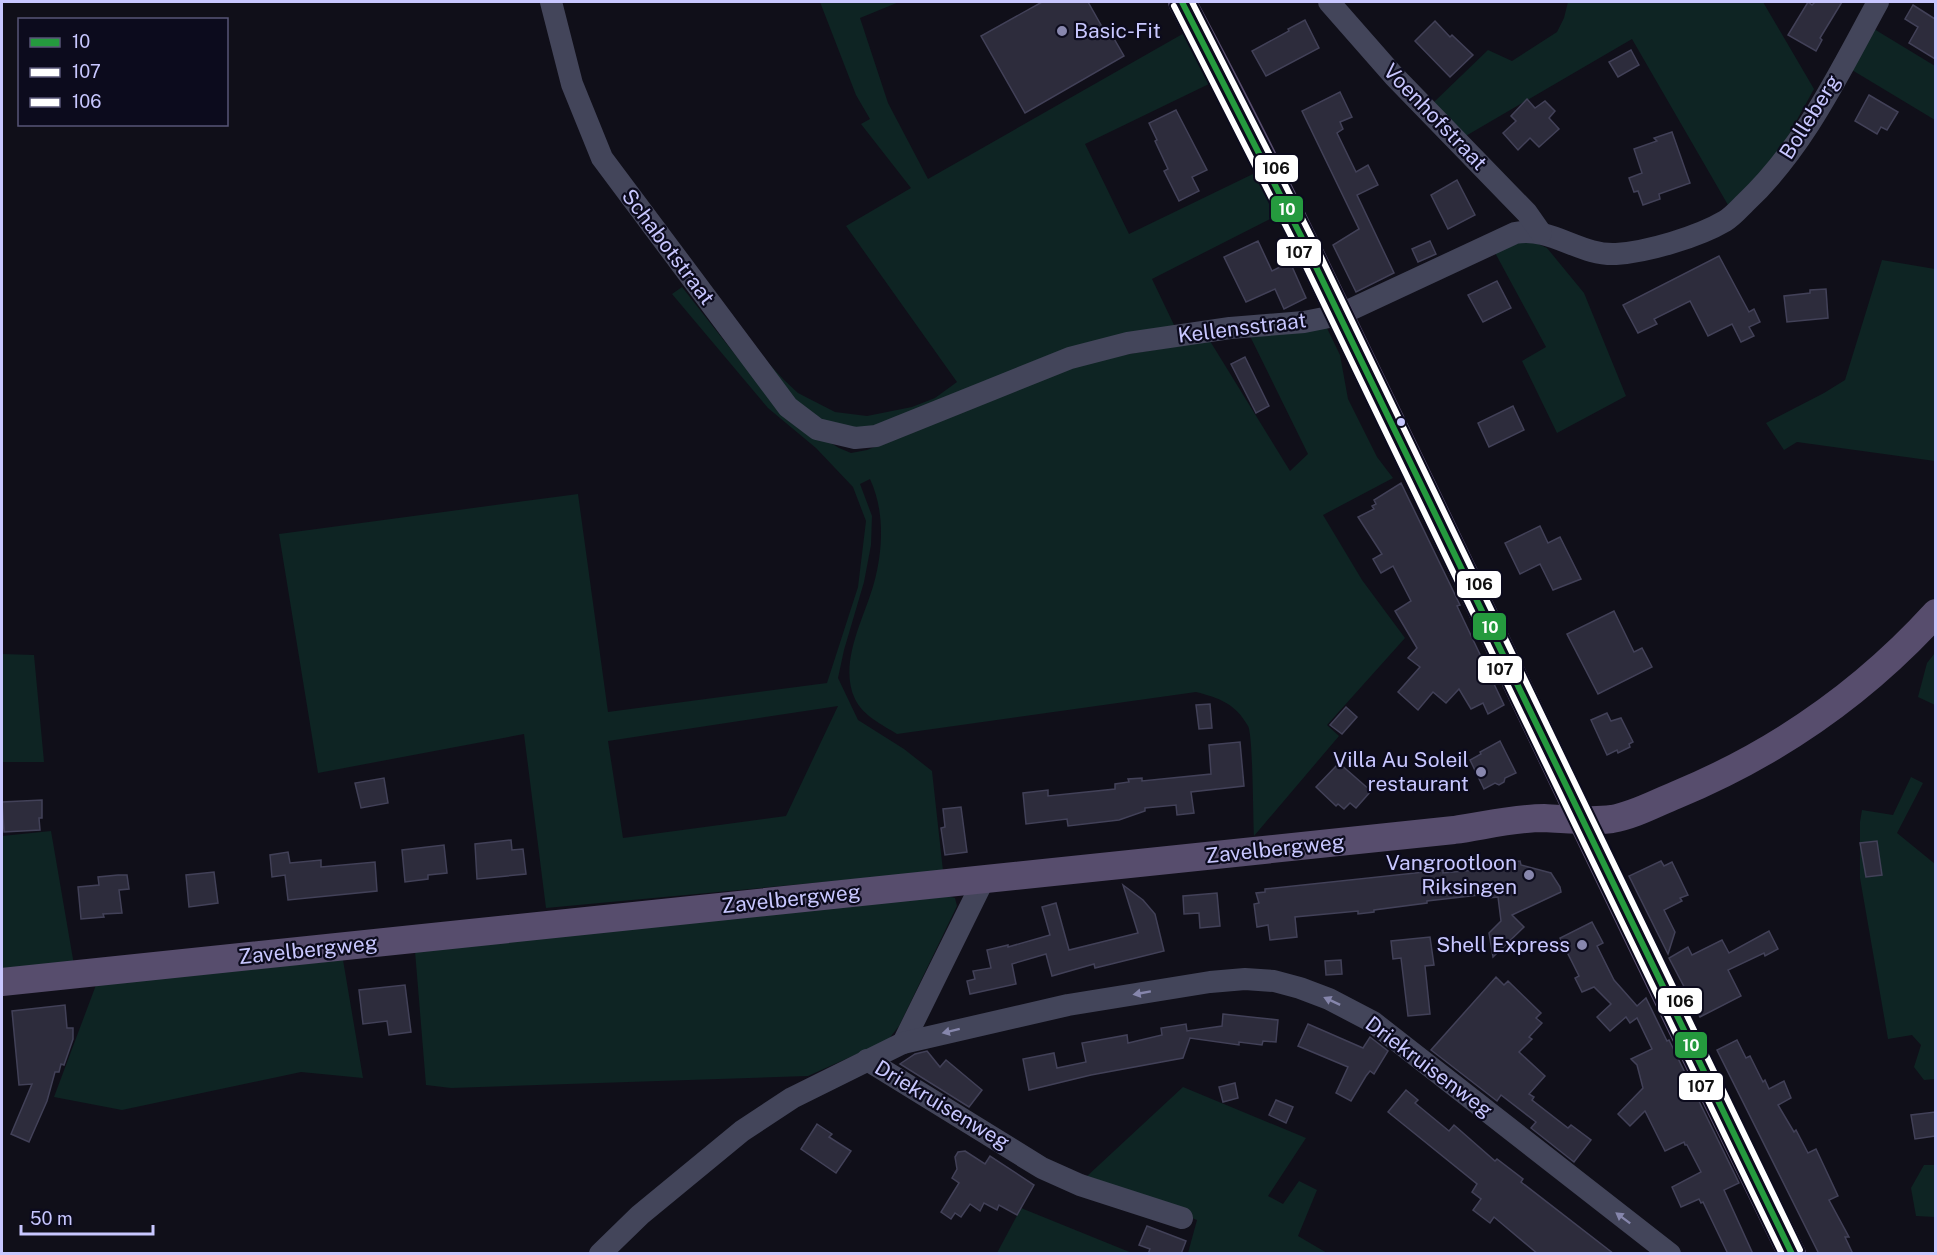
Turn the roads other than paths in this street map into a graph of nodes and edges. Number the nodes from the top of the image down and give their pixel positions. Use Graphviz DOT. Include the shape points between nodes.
graph roads {
  1 [pos="551,2"];
  2 [pos="1182,2"];
  3 [pos="1329,2"];
  4 [pos="1878,2"];
  5 [pos="1726,221"];
  6 [pos="1541,233"];
  7 [pos="1339,315"];
  8 [pos="855,438"];
  9 [pos="1935,613"];
  10 [pos="1581,821"];
  11 [pos="984,879"];
  12 [pos="2,982"];
  13 [pos="903,1043"];
  14 [pos="867,1060"];
  15 [pos="1182,1218"];
  16 [pos="600,1254"];
  17 [pos="1670,1254"];
  18 [pos="1792,1254"];
  1 -- 8 [label="street, Schabotstraat" via="572,84 602,158 788,407 817,429"];
  2 -- 7 [label="main road"];
  3 -- 6 [label="street, Voenhofstraat" via="1394,76 1527,213"];
  4 -- 5 [label="street, Bolleberg" via="1792,150 1762,187"];
  5 -- 6 [label="street, Kellensstraat" via="1672,243 1614,254 1594,253"];
  6 -- 7 [label="street, Kellensstraat" via="1515,232"];
  7 -- 8 [label="street, Kellensstraat" via="1128,343 1070,358 876,436"];
  7 -- 10 [label="main road"];
  9 -- 10 [label="main road, Zavelbergweg" via="1866,682 1755,758 1630,814"];
  10 -- 11 [label="main road, Zavelbergweg" via="1543,818"];
  10 -- 18 [label="main road"];
  11 -- 12 [label="main road, Zavelbergweg"];
  11 -- 13 [label="street, Driekruisenweg"];
  13 -- 14 [label="street, Driekruisenweg"];
  17 -- 13 [label="street, Driekruisenweg, one-way" via="1374,1022 1300,988 1245,979 1210,982 1068,1005"];
  14 -- 15 [label="street, Driekruisenweg" via="1042,1168 1080,1185"];
  14 -- 16 [label="street, Driekruisenweg" via="792,1098 742,1131 640,1215"];
}
